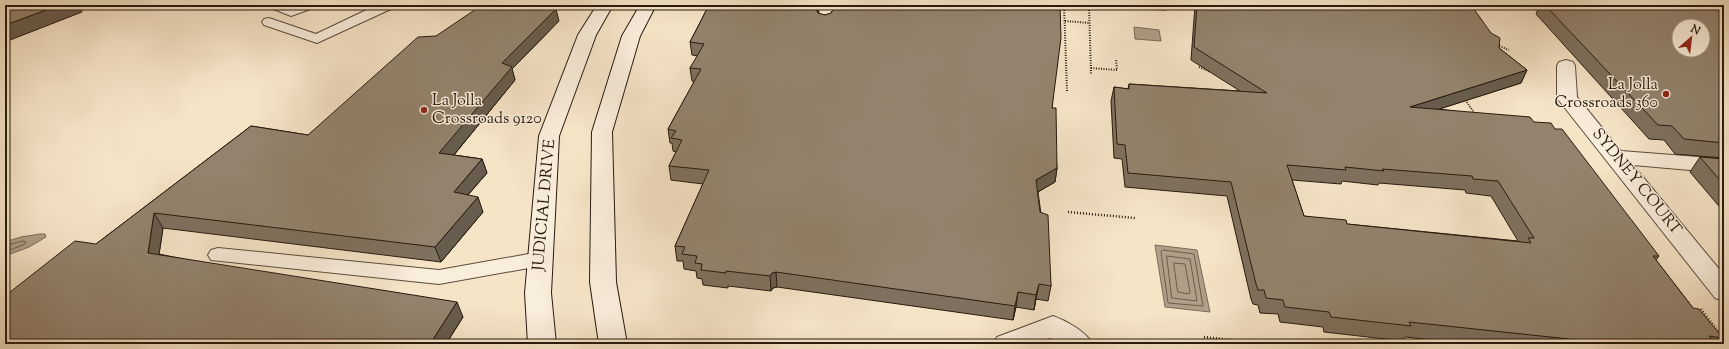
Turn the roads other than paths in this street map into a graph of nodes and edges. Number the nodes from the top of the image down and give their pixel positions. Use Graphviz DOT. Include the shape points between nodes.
graph roads {
  1 [pos="276,5"];
  2 [pos="308,5"];
  3 [pos="388,5"];
  4 [pos="605,5"];
  5 [pos="648,5"];
  6 [pos="784,9"];
  7 [pos="269,22"];
  8 [pos="825,22"];
  9 [pos="1566,66"];
  10 [pos="1616,158"];
  11 [pos="1724,166"];
  12 [pos="218,255"];
  13 [pos="540,259"];
  14 [pos="1724,292"];
  15 [pos="542,344"];
  16 [pos="613,344"];
  17 [pos="1007,344"];
  18 [pos="1079,344"];
  1 -- 2 [label="lane" via="291,12"];
  3 -- 7 [label="lane" via="317,39"];
  4 -- 13 [label="street, JUDICIAL DRIVE" via="587,36 549,136"];
  5 -- 16 [label="street" via="631,36 602,132 603,282"];
  6 -- 8 [label="lane" via="830,12"];
  9 -- 10 [label="street, SYDNEY COURT" via="1567,98"];
  10 -- 11 [label="street"];
  10 -- 14 [label="street, SYDNEY COURT"];
  12 -- 13 [label="lane" via="439,277"];
  13 -- 15 [label="street, JUDICIAL DRIVE" via="538,293"];
  17 -- 18 [label="street" via="1053,326"];
}
